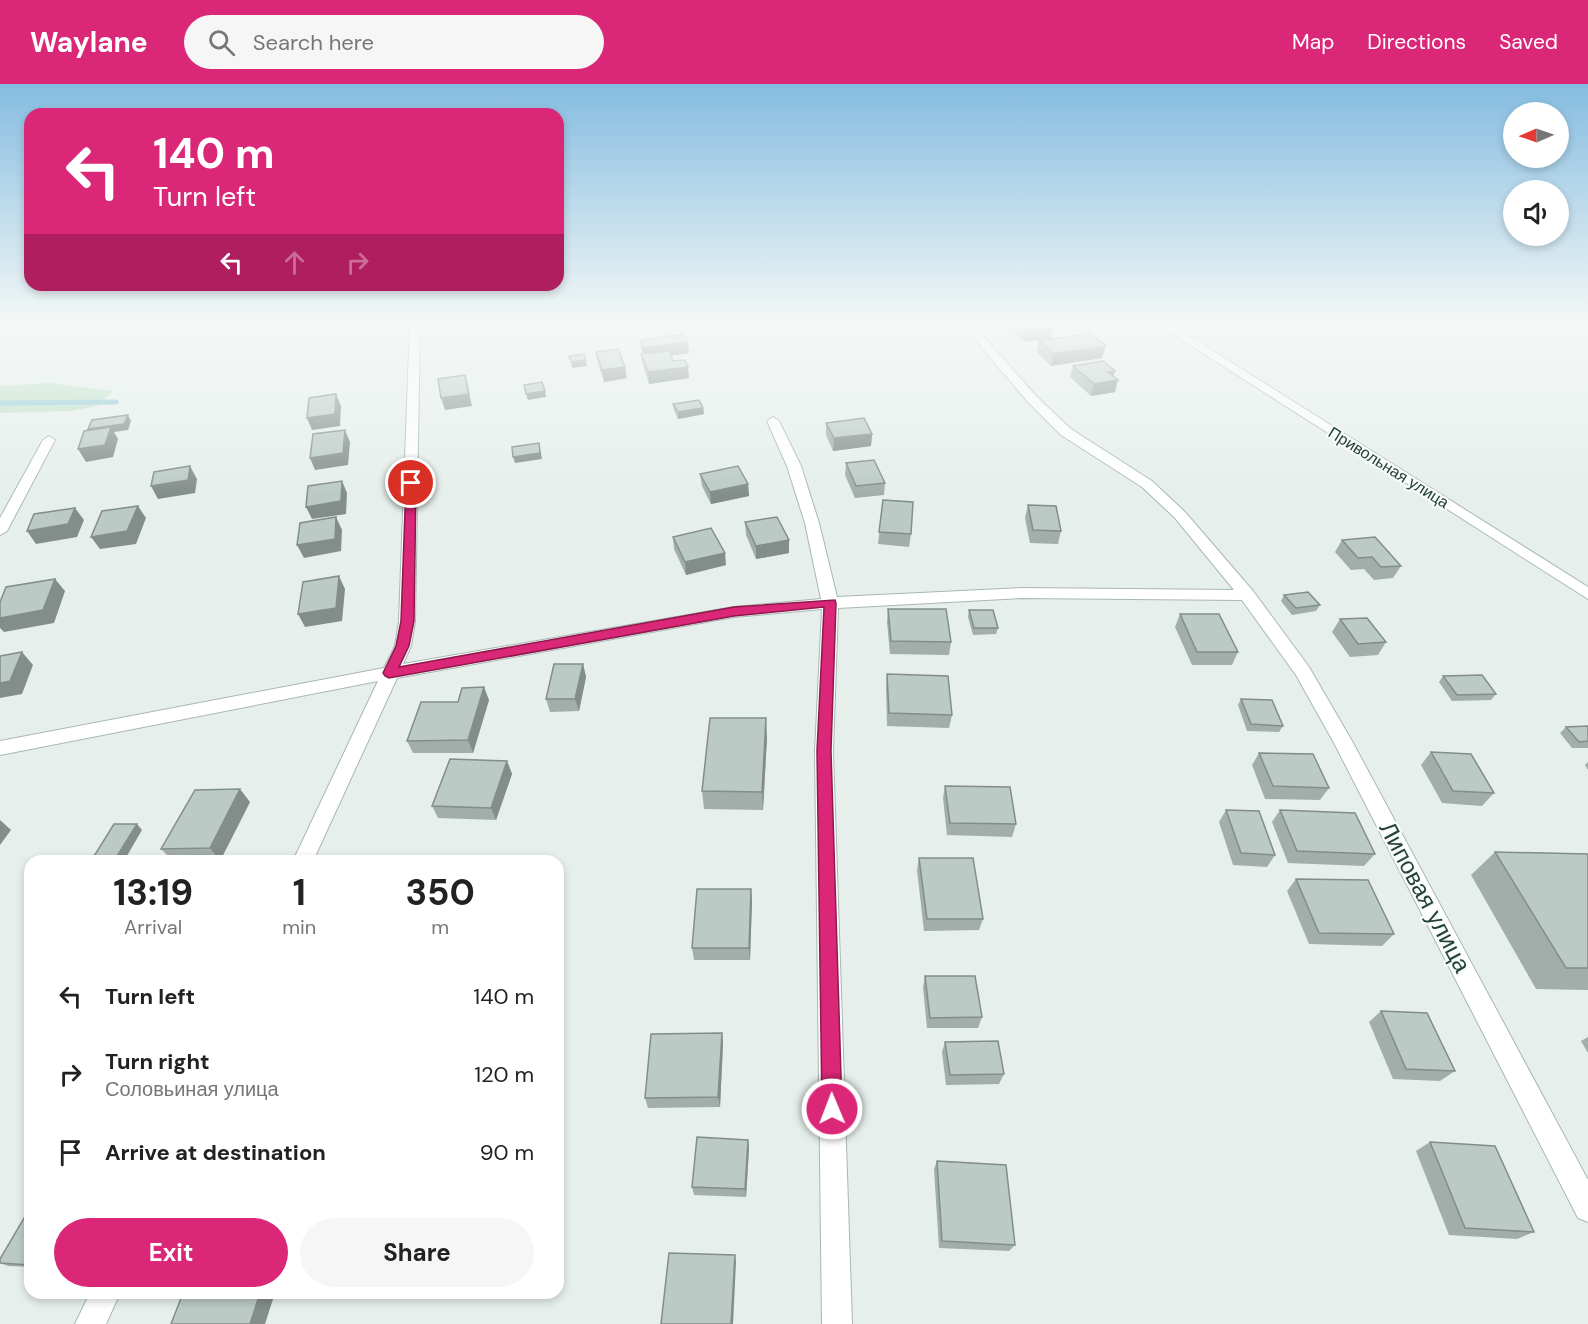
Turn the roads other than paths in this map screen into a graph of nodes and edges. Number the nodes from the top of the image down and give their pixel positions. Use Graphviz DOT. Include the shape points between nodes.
graph roads {
  1 [pos="414,380"];
  2 [pos="1015,380"];
  3 [pos="1251,380"];
  4 [pos="773,421"];
  5 [pos="49,440"];
  6 [pos="0,531"];
  7 [pos="1588,594"];
  8 [pos="1247,595"];
  9 [pos="830,603"];
  10 [pos="389,673"];
  11 [pos="0,748"];
  12 [pos="306,855"];
  13 [pos="1588,1208"];
  14 [pos="102,1299"];
  15 [pos="90,1324"];
  16 [pos="837,1324"];
  1 -- 10 [label="street" via="407,621 403,646"];
  2 -- 8 [label="street, Липовая улица" via="1066,432 1146,484 1180,515"];
  3 -- 7 [label="street, Привольная улица"];
  4 -- 9 [label="street" via="794,466 812,523"];
  5 -- 6 [label="street"];
  8 -- 9 [label="street" via="1022,592"];
  8 -- 13 [label="street, Липовая улица" via="1303,671 1343,741"];
  9 -- 10 [label="street" via="734,612"];
  9 -- 16 [label="street" via="824,751"];
  10 -- 11 [label="street"];
  10 -- 12 [label="street"];
  14 -- 15 [label="street"];
}
